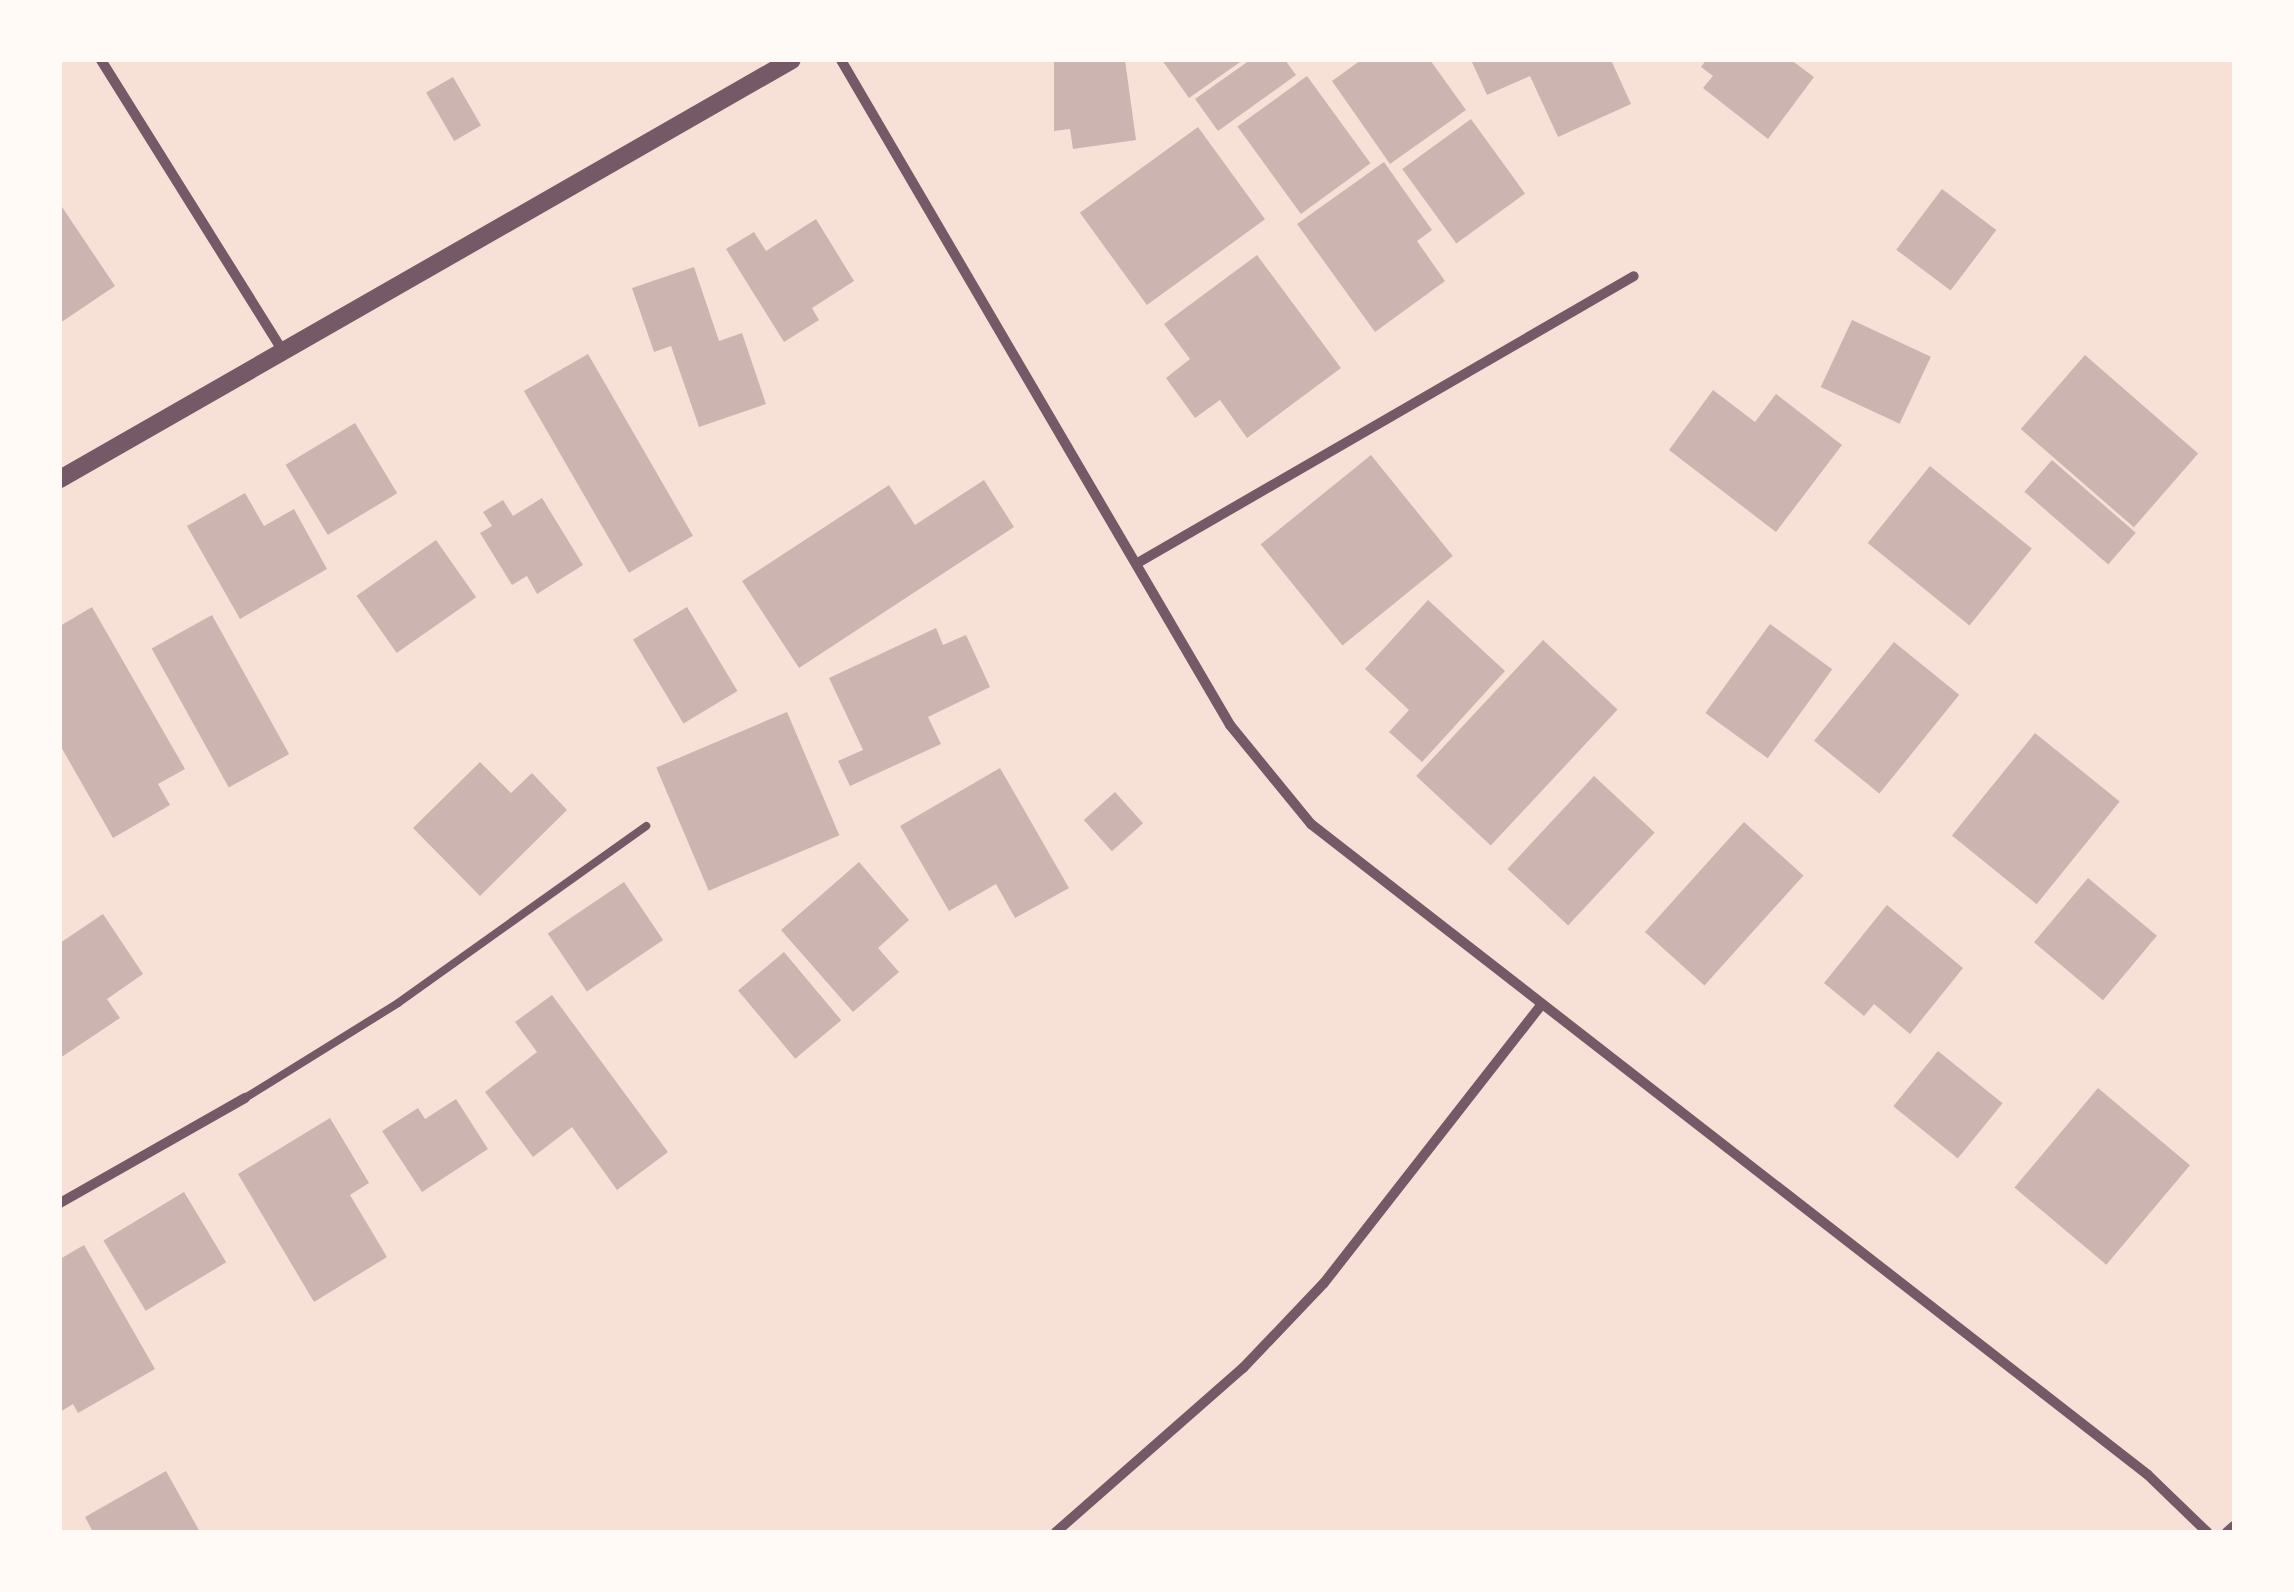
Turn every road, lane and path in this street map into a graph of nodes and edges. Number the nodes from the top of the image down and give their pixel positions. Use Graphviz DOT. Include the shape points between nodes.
graph roads {
  1 [pos="102,60"];
  2 [pos="792,60"];
  3 [pos="841,60"];
  4 [pos="1634,276"];
  5 [pos="280,346"];
  6 [pos="60,479"];
  7 [pos="1141,561"];
  8 [pos="646,826"];
  9 [pos="1540,1005"];
  10 [pos="246,1098"];
  11 [pos="60,1203"];
  12 [pos="2234,1526"];
  13 [pos="1056,1532"];
  14 [pos="2207,1532"];
  15 [pos="2227,1532"];
  1 -- 5 [label="street"];
  2 -- 5 [label="street"];
  3 -- 7 [label="street"];
  4 -- 7 [label="street"];
  5 -- 6 [label="street"];
  7 -- 9 [label="street" via="1230,725 1311,824"];
  8 -- 10 [label="lane" via="398,1003"];
  9 -- 13 [label="street" via="1324,1283 1214,1396"];
  9 -- 14 [label="street" via="2148,1475"];
  10 -- 11 [label="street"];
  12 -- 15 [label="street"];
}
